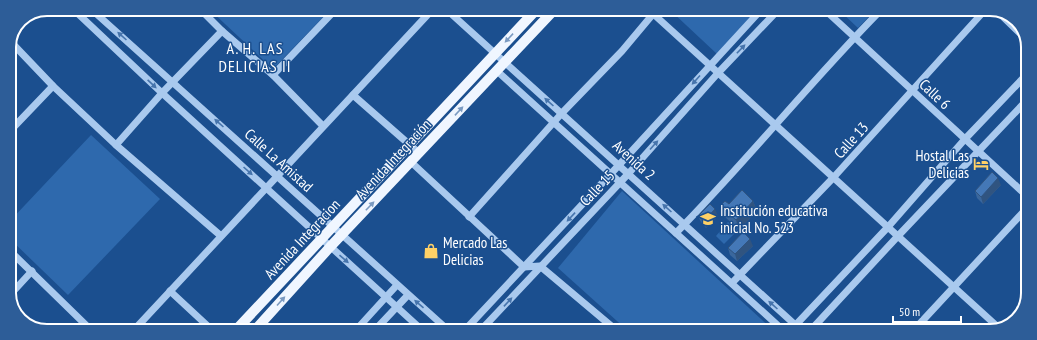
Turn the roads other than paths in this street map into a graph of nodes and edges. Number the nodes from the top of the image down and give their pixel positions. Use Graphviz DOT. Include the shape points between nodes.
graph roads {
  1 [pos="80,16"];
  2 [pos="99,16"];
  3 [pos="207,16"];
  4 [pos="327,16"];
  5 [pos="426,16"];
  6 [pos="454,16"];
  7 [pos="530,16"];
  8 [pos="548,16"];
  9 [pos="648,16"];
  10 [pos="655,16"];
  11 [pos="755,16"];
  12 [pos="772,16"];
  13 [pos="831,16"];
  14 [pos="875,16"];
  15 [pos="980,16"];
  16 [pos="222,31"];
  17 [pos="854,37"];
  18 [pos="16,47"];
  19 [pos="496,53"];
  20 [pos="506,62"];
  21 [pos="710,65"];
  22 [pos="497,71"];
  23 [pos="718,73"];
  24 [pos="273,75"];
  25 [pos="1021,80"];
  26 [pos="172,82"];
  27 [pos="53,86"];
  28 [pos="912,91"];
  29 [pos="162,93"];
  30 [pos="353,94"];
  31 [pos="1021,106"];
  32 [pos="562,113"];
  33 [pos="554,123"];
  34 [pos="16,125"];
  35 [pos="776,125"];
  36 [pos="323,126"];
  37 [pos="965,139"];
  38 [pos="116,145"];
  39 [pos="410,145"];
  40 [pos="978,151"];
  41 [pos="419,153"];
  42 [pos="411,162"];
  43 [pos="619,165"];
  44 [pos="611,174"];
  45 [pos="629,174"];
  46 [pos="278,176"];
  47 [pos="833,178"];
  48 [pos="620,182"];
  49 [pos="266,188"];
  50 [pos="1021,190"];
  51 [pos="1021,214"];
  52 [pos="469,216"];
  53 [pos="684,224"];
  54 [pos="333,227"];
  55 [pos="888,227"];
  56 [pos="676,233"];
  57 [pos="342,235"];
  58 [pos="221,236"];
  59 [pos="898,236"];
  60 [pos="321,239"];
  61 [pos="330,247"];
  62 [pos="16,256"];
  63 [pos="540,266"];
  64 [pos="524,267"];
  65 [pos="32,271"];
  66 [pos="740,274"];
  67 [pos="732,283"];
  68 [pos="397,285"];
  69 [pos="954,287"];
  70 [pos="16,288"];
  71 [pos="170,290"];
  72 [pos="408,295"];
  73 [pos="387,297"];
  74 [pos="397,307"];
  75 [pos="85,324"];
  76 [pos="139,324"];
  77 [pos="206,324"];
  78 [pos="242,324"];
  79 [pos="260,324"];
  80 [pos="362,324"];
  81 [pos="380,324"];
  82 [pos="415,324"];
  83 [pos="441,324"];
  84 [pos="471,324"];
  85 [pos="487,324"];
  86 [pos="609,324"];
  87 [pos="776,324"];
  88 [pos="795,324"];
  89 [pos="797,324"];
  90 [pos="816,324"];
  91 [pos="920,324"];
  92 [pos="994,324"];
  1 -- 29 [label="street, Calle La Amistad, one-way"];
  26 -- 2 [label="street, Calle La Amistad, one-way"];
  3 -- 16 [label="street"];
  4 -- 24 [label="street"];
  5 -- 30 [label="street"];
  6 -- 19 [label="street, Avenida 2"];
  7 -- 19 [label="main road, Avenida Integracion, one-way"];
  8 -- 20 [label="main road, Avenida Integración"];
  9 -- 32 [label="street" via="622,51"];
  10 -- 21 [label="street"];
  11 -- 21 [label="street"];
  23 -- 12 [label="street, Calle 15, one-way"];
  13 -- 17 [label="street, Calle 6"];
  14 -- 17 [label="street"];
  15 -- 28 [label="street, Calle 13"];
  16 -- 24 [label="street"];
  16 -- 26 [label="street"];
  17 -- 28 [label="street, Calle 6"];
  17 -- 35 [label="street"];
  18 -- 27 [label="street"];
  19 -- 20 [label="street, Avenida 2"];
  19 -- 39 [label="main road, Avenida Integracion"];
  20 -- 22 [label="main road, Avenida Integración"];
  32 -- 20 [label="street, Avenida 2, one-way"];
  21 -- 23 [label="street"];
  21 -- 43 [label="street, one-way"];
  22 -- 33 [label="street, Avenida 2"];
  41 -- 22 [label="main road, Avenida Integración, one-way"];
  23 -- 35 [label="street"];
  45 -- 23 [label="street, Calle 15, one-way"];
  24 -- 36 [label="street"];
  25 -- 37 [label="street"];
  26 -- 29 [label="street"];
  46 -- 26 [label="street, Calle La Amistad, one-way"];
  27 -- 34 [label="street"];
  27 -- 38 [label="street"];
  28 -- 37 [label="street, Calle 6"];
  28 -- 47 [label="street, Calle 13"];
  29 -- 38 [label="street"];
  29 -- 49 [label="street, Calle La Amistad, one-way"];
  30 -- 36 [label="street"];
  30 -- 39 [label="street"];
  31 -- 40 [label="street"];
  32 -- 33 [label="street"];
  32 -- 43 [label="street, Avenida 2"];
  33 -- 44 [label="street, Avenida 2"];
  33 -- 52 [label="street"];
  35 -- 47 [label="street"];
  35 -- 53 [label="street"];
  36 -- 46 [label="street"];
  37 -- 40 [label="street, Calle 6"];
  37 -- 55 [label="street"];
  38 -- 58 [label="street"];
  39 -- 41 [label="street"];
  39 -- 54 [label="main road, Avenida Integracion"];
  40 -- 50 [label="street, Calle 6"];
  40 -- 59 [label="street"];
  41 -- 42 [label="main road, Avenida Integración"];
  42 -- 52 [label="street"];
  57 -- 42 [label="main road, Avenida Integración, one-way"];
  43 -- 44 [label="street"];
  43 -- 45 [label="street, Avenida 2"];
  44 -- 48 [label="street, Avenida 2"];
  44 -- 64 [label="street, one-way"];
  45 -- 48 [label="street, Calle 15"];
  53 -- 45 [label="street, Avenida 2, one-way"];
  46 -- 49 [label="street"];
  46 -- 54 [label="street, Calle La Amistad"];
  47 -- 55 [label="street"];
  47 -- 66 [label="street, Calle 13"];
  48 -- 56 [label="street, Avenida 2"];
  48 -- 63 [label="street, Calle 15"];
  49 -- 58 [label="street"];
  49 -- 60 [label="street, Calle La Amistad"];
  51 -- 69 [label="street"];
  52 -- 64 [label="street"];
  53 -- 56 [label="street"];
  53 -- 66 [label="street, Avenida 2"];
  54 -- 57 [label="street, Calle La Amistad"];
  54 -- 60 [label="main road, Avenida Integracion"];
  55 -- 59 [label="street"];
  55 -- 89 [label="street"];
  56 -- 67 [label="street, Avenida 2"];
  57 -- 61 [label="main road, Avenida Integración"];
  57 -- 68 [label="street, Calle La Amistad"];
  58 -- 71 [label="street"];
  59 -- 69 [label="street"];
  59 -- 90 [label="street"];
  60 -- 61 [label="street, Calle La Amistad"];
  60 -- 78 [label="main road, Avenida Integracion"];
  61 -- 73 [label="street, Calle La Amistad, one-way"];
  79 -- 61 [label="main road, Avenida Integración, one-way"];
  62 -- 65 [label="street"];
  63 -- 64 [label="street"];
  85 -- 63 [label="street, Calle 15, one-way"];
  63 -- 86 [label="street"];
  64 -- 84 [label="street"];
  65 -- 70 [label="street"];
  65 -- 75 [label="street"];
  66 -- 67 [label="street, Calle 13"];
  88 -- 66 [label="street, Avenida 2, one-way"];
  67 -- 87 [label="street, Avenida 2"];
  68 -- 72 [label="street, Calle La Amistad"];
  68 -- 73 [label="street"];
  69 -- 91 [label="street"];
  69 -- 92 [label="street"];
  71 -- 76 [label="street"];
  71 -- 77 [label="street"];
  72 -- 74 [label="street"];
  83 -- 72 [label="street, Calle La Amistad, one-way"];
  73 -- 74 [label="street, Calle La Amistad"];
  73 -- 80 [label="street"];
  74 -- 81 [label="street"];
  74 -- 82 [label="street, Calle La Amistad"];
}
